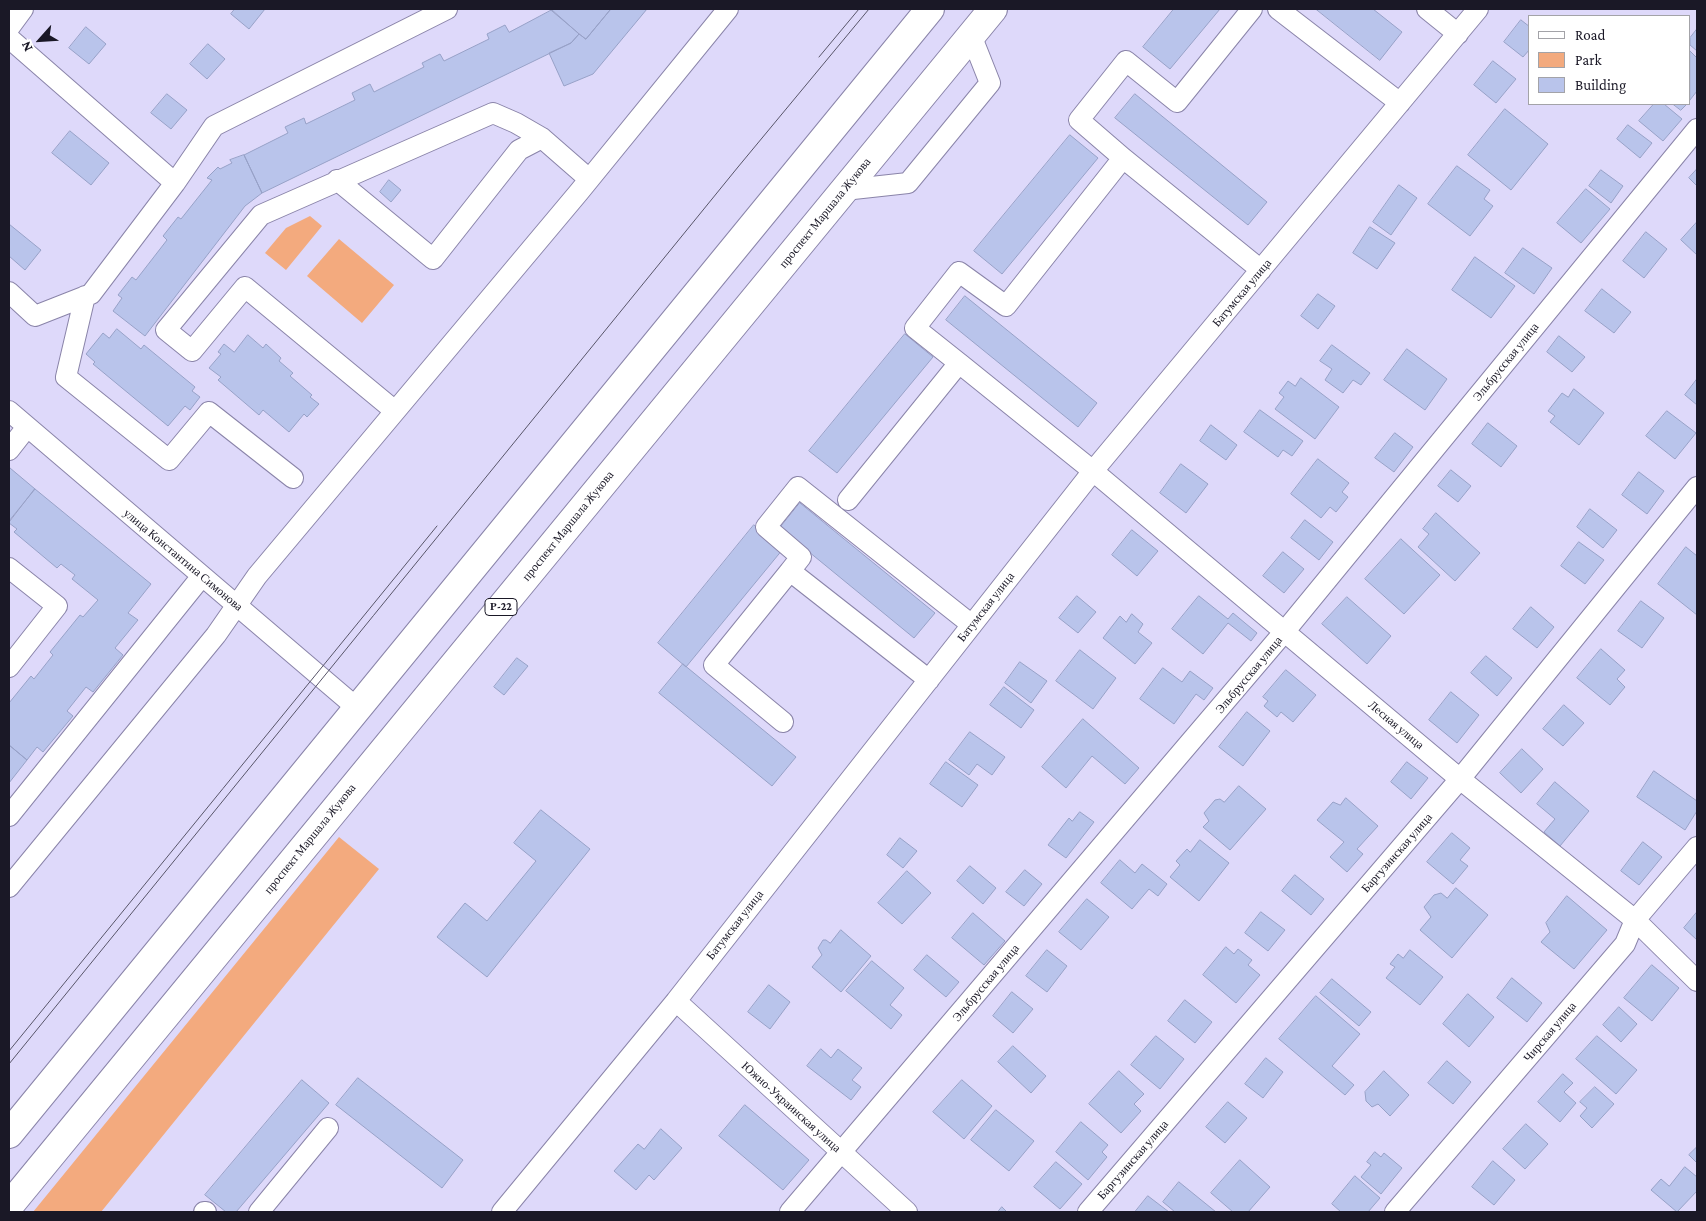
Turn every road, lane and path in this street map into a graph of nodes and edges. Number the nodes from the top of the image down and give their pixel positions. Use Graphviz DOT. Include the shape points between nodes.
graph roads {
  1 [pos="23,9"];
  2 [pos="447,9"];
  3 [pos="728,9"];
  4 [pos="930,9"];
  5 [pos="993,9"];
  6 [pos="1252,9"];
  7 [pos="1278,9"];
  8 [pos="1427,9"];
  9 [pos="1478,9"];
  10 [pos="9,28"];
  11 [pos="1458,34"];
  12 [pos="971,35"];
  13 [pos="9,38"];
  14 [pos="1400,103"];
  15 [pos="1697,129"];
  16 [pos="542,138"];
  17 [pos="1123,158"];
  18 [pos="589,179"];
  19 [pos="337,180"];
  20 [pos="175,182"];
  21 [pos="844,190"];
  22 [pos="219,266"];
  23 [pos="1261,270"];
  24 [pos="245,287"];
  25 [pos="9,292"];
  26 [pos="85,296"];
  27 [pos="959,363"];
  28 [pos="9,411"];
  29 [pos="395,411"];
  30 [pos="26,427"];
  31 [pos="9,450"];
  32 [pos="1093,471"];
  33 [pos="293,478"];
  34 [pos="1697,487"];
  35 [pos="848,500"];
  36 [pos="9,568"];
  37 [pos="790,571"];
  38 [pos="202,576"];
  39 [pos="237,605"];
  40 [pos="972,625"];
  41 [pos="1286,632"];
  42 [pos="9,667"];
  43 [pos="929,680"];
  44 [pos="357,708"];
  45 [pos="783,722"];
  46 [pos="1460,779"];
  47 [pos="9,816"];
  48 [pos="1697,847"];
  49 [pos="9,887"];
  50 [pos="1635,920"];
  51 [pos="1697,981"];
  52 [pos="676,1001"];
  53 [pos="328,1128"];
  54 [pos="9,1134"];
  55 [pos="841,1152"];
  56 [pos="9,1206"];
  57 [pos="259,1212"];
  58 [pos="502,1212"];
  59 [pos="790,1212"];
  60 [pos="907,1212"];
  61 [pos="1088,1212"];
  62 [pos="1395,1212"];
  1 -- 10 [label="street"];
  2 -- 20 [label="street" via="214,126"];
  3 -- 18 [label="street"];
  4 -- 44 [label="highway"];
  5 -- 12 [label="highway, проспект Маршала Жукова / Р-22"];
  6 -- 17 [label="street" via="1177,102 1126,61 1079,120"];
  7 -- 14 [label="street"];
  8 -- 11 [label="street"];
  9 -- 11 [label="street, Батумская улица"];
  11 -- 14 [label="street, Батумская улица"];
  12 -- 21 [label="highway, проспект Маршала Жукова / Р-22"];
  12 -- 21 [label="street" via="990,83 908,183"];
  13 -- 20 [label="street"];
  14 -- 23 [label="street, Батумская улица"];
  15 -- 41 [label="street, Эльбрусская улица"];
  16 -- 18 [label="street"];
  16 -- 19 [label="street" via="493,113"];
  16 -- 19 [label="street" via="519,150 433,259"];
  17 -- 23 [label="street"];
  17 -- 27 [label="street, Лесная улица" via="1006,306 959,272 915,328"];
  18 -- 29 [label="street"];
  19 -- 22 [label="street" via="260,215"];
  20 -- 26 [label="street" via="91,294"];
  21 -- 56 [label="highway, проспект Маршала Жукова / Р-22"];
  22 -- 24 [label="street"];
  22 -- 24 [label="street" via="166,330 192,352"];
  23 -- 32 [label="street, Батумская улица"];
  24 -- 29 [label="street"];
  25 -- 26 [label="street" via="35,316"];
  26 -- 33 [label="street" via="66,377 168,460 209,412"];
  27 -- 32 [label="street, Лесная улица"];
  27 -- 35 [label="street"];
  28 -- 30 [label="street, улица Константина Симонова"];
  29 -- 39 [label="street" via="257,576"];
  30 -- 31 [label="street"];
  30 -- 38 [label="street, улица Константина Симонова"];
  32 -- 40 [label="street, Батумская улица"];
  32 -- 41 [label="street, Лесная улица"];
  34 -- 46 [label="street, Баргузинская улица"];
  36 -- 42 [label="street" via="57,606"];
  37 -- 40 [label="street" via="801,557 766,527 798,487"];
  37 -- 43 [label="street"];
  37 -- 45 [label="street" via="714,665"];
  38 -- 39 [label="street, улица Константина Симонова"];
  38 -- 47 [label="street"];
  39 -- 44 [label="street, улица Константина Симонова"];
  39 -- 49 [label="street" via="216,635"];
  40 -- 43 [label="street, Батумская улица"];
  41 -- 46 [label="street, Лесная улица"];
  41 -- 55 [label="street, Эльбрусская улица"];
  43 -- 52 [label="street, Батумская улица"];
  44 -- 54 [label="highway"];
  46 -- 50 [label="street, Лесная улица"];
  46 -- 61 [label="street, Баргузинская улица"];
  48 -- 50 [label="street, Чирская улица"];
  50 -- 51 [label="street, Лесная улица"];
  50 -- 62 [label="street, Чирская улица" via="1625,944"];
  52 -- 55 [label="street, Южно-Украинская улица"];
  52 -- 58 [label="street, Батумская улица"];
  53 -- 57 [label="street"];
  55 -- 59 [label="street, Эльбрусская улица"];
  55 -- 60 [label="street, Южно-Украинская улица"];
}
